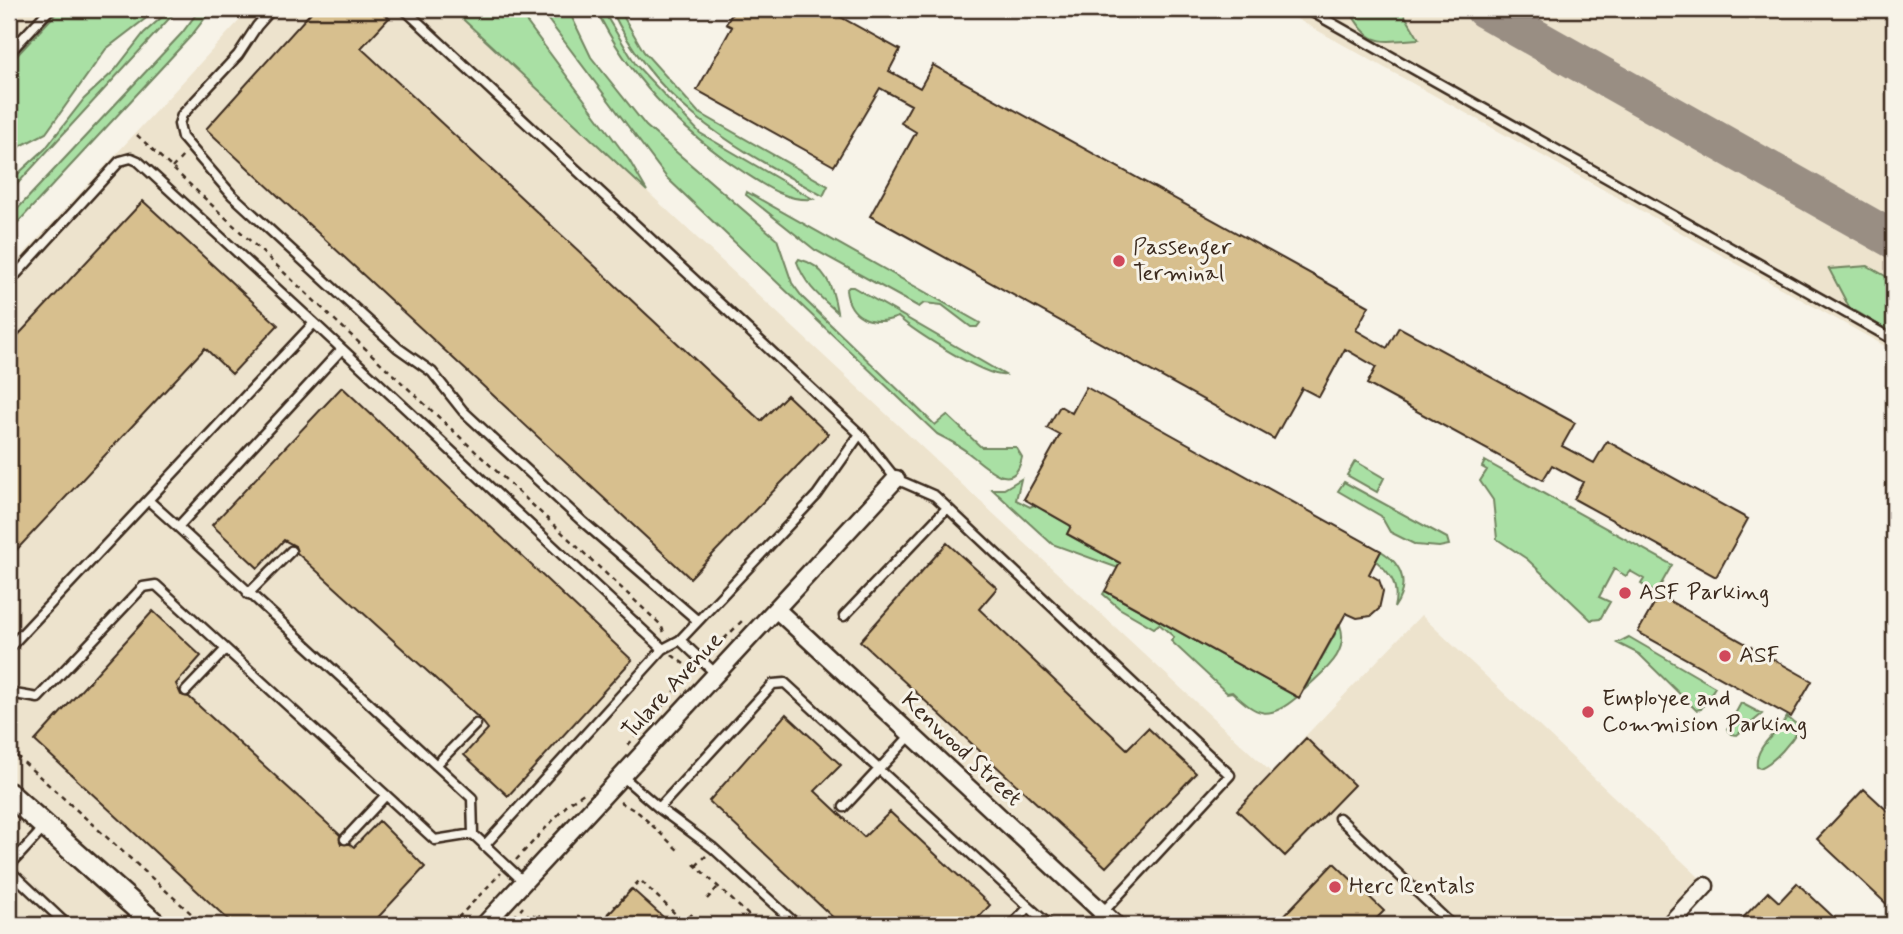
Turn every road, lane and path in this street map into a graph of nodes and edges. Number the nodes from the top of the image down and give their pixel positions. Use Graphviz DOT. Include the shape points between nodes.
graph roads {
  1 [pos="50,9"];
  2 [pos="272,9"];
  3 [pos="404,9"];
  4 [pos="1307,9"];
  5 [pos="9,53"];
  6 [pos="137,135"];
  7 [pos="191,147"];
  8 [pos="172,168"];
  9 [pos="9,282"];
  10 [pos="314,323"];
  11 [pos="1894,340"];
  12 [pos="342,349"];
  13 [pos="860,434"];
  14 [pos="896,479"];
  15 [pos="148,500"];
  16 [pos="947,508"];
  17 [pos="177,527"];
  18 [pos="290,551"];
  19 [pos="248,594"];
  20 [pos="776,609"];
  21 [pos="748,615"];
  22 [pos="844,616"];
  23 [pos="698,621"];
  24 [pos="680,640"];
  25 [pos="666,646"];
  26 [pos="9,648"];
  27 [pos="226,649"];
  28 [pos="702,661"];
  29 [pos="692,671"];
  30 [pos="716,674"];
  31 [pos="186,691"];
  32 [pos="9,693"];
  33 [pos="476,724"];
  34 [pos="911,735"];
  35 [pos="627,746"];
  36 [pos="9,749"];
  37 [pos="436,765"];
  38 [pos="879,769"];
  39 [pos="622,776"];
  40 [pos="589,787"];
  41 [pos="9,794"];
  42 [pos="386,795"];
  43 [pos="617,799"];
  44 [pos="844,807"];
  45 [pos="659,808"];
  46 [pos="1339,818"];
  47 [pos="45,827"];
  48 [pos="473,834"];
  49 [pos="345,839"];
  50 [pos="484,846"];
  51 [pos="679,851"];
  52 [pos="708,853"];
  53 [pos="508,867"];
  54 [pos="9,868"];
  55 [pos="524,882"];
  56 [pos="1705,886"];
  57 [pos="718,887"];
  58 [pos="707,899"];
  59 [pos="1029,907"];
  60 [pos="694,912"];
  61 [pos="527,914"];
  62 [pos="1097,919"];
  63 [pos="65,923"];
  64 [pos="684,924"];
  65 [pos="156,925"];
  66 [pos="204,925"];
  67 [pos="451,925"];
  68 [pos="484,925"];
  69 [pos="550,925"];
  70 [pos="592,925"];
  71 [pos="759,925"];
  72 [pos="797,925"];
  73 [pos="1012,925"];
  74 [pos="1049,925"];
  75 [pos="1115,925"];
  76 [pos="1452,925"];
  77 [pos="1669,925"];
  1 -- 5 [label="lane"];
  2 -- 7 [label="lane" via="238,55 181,115 181,134"];
  3 -- 13 [label="lane"];
  4 -- 11 [label="lane"];
  6 -- 8 [label="path"];
  7 -- 8 [label="path"];
  7 -- 23 [label="lane" via="232,195 398,348 432,372 463,411 634,569"];
  8 -- 25 [label="path" via="661,625"];
  9 -- 10 [label="lane" via="120,161 131,158"];
  10 -- 12 [label="lane"];
  10 -- 15 [label="lane"];
  12 -- 17 [label="lane"];
  12 -- 25 [label="lane"];
  13 -- 14 [label="lane"];
  13 -- 23 [label="lane" via="817,495"];
  14 -- 16 [label="lane" via="935,496"];
  14 -- 20 [label="street, Tulare Avenue"];
  15 -- 17 [label="lane"];
  15 -- 26 [label="lane"];
  16 -- 22 [label="lane"];
  16 -- 62 [label="lane" via="1230,775"];
  17 -- 19 [label="lane"];
  18 -- 19 [label="lane"];
  19 -- 37 [label="lane"];
  20 -- 30 [label="street, Tulare Avenue"];
  20 -- 34 [label="street, Kenwood Street"];
  21 -- 28 [label="path"];
  23 -- 24 [label="lane"];
  24 -- 25 [label="lane"];
  24 -- 28 [label="lane"];
  25 -- 29 [label="path" via="673,658"];
  25 -- 50 [label="lane"];
  27 -- 31 [label="lane"];
  27 -- 32 [label="lane" via="156,585 144,587 38,698"];
  27 -- 42 [label="lane"];
  28 -- 29 [label="path"];
  28 -- 30 [label="lane"];
  29 -- 35 [label="path"];
  30 -- 39 [label="street, Tulare Avenue"];
  33 -- 37 [label="lane"];
  34 -- 38 [label="lane"];
  34 -- 62 [label="street, Kenwood Street"];
  36 -- 66 [label="path"];
  37 -- 48 [label="lane" via="472,798"];
  38 -- 44 [label="lane"];
  38 -- 45 [label="lane" via="785,683 774,684"];
  38 -- 59 [label="lane"];
  39 -- 45 [label="lane"];
  39 -- 55 [label="street, Tulare Avenue"];
  40 -- 53 [label="path"];
  41 -- 47 [label="main road"];
  42 -- 48 [label="lane" via="435,840"];
  42 -- 49 [label="lane"];
  43 -- 51 [label="path"];
  45 -- 72 [label="lane" via="713,848"];
  46 -- 76 [label="lane"];
  47 -- 54 [label="lane"];
  47 -- 65 [label="main road"];
  48 -- 50 [label="lane"];
  50 -- 53 [label="lane"];
  52 -- 57 [label="path" via="695,865"];
  53 -- 55 [label="lane"];
  53 -- 67 [label="path"];
  54 -- 63 [label="lane"];
  55 -- 68 [label="street, Tulare Avenue"];
  56 -- 77 [label="street"];
  57 -- 58 [label="path"];
  57 -- 71 [label="path"];
  59 -- 73 [label="lane"];
  59 -- 74 [label="lane"];
  60 -- 64 [label="path"];
  61 -- 69 [label="path" via="537,923 536,913"];
  62 -- 75 [label="street, Kenwood Street"];
  64 -- 70 [label="path" via="639,880"];
}
